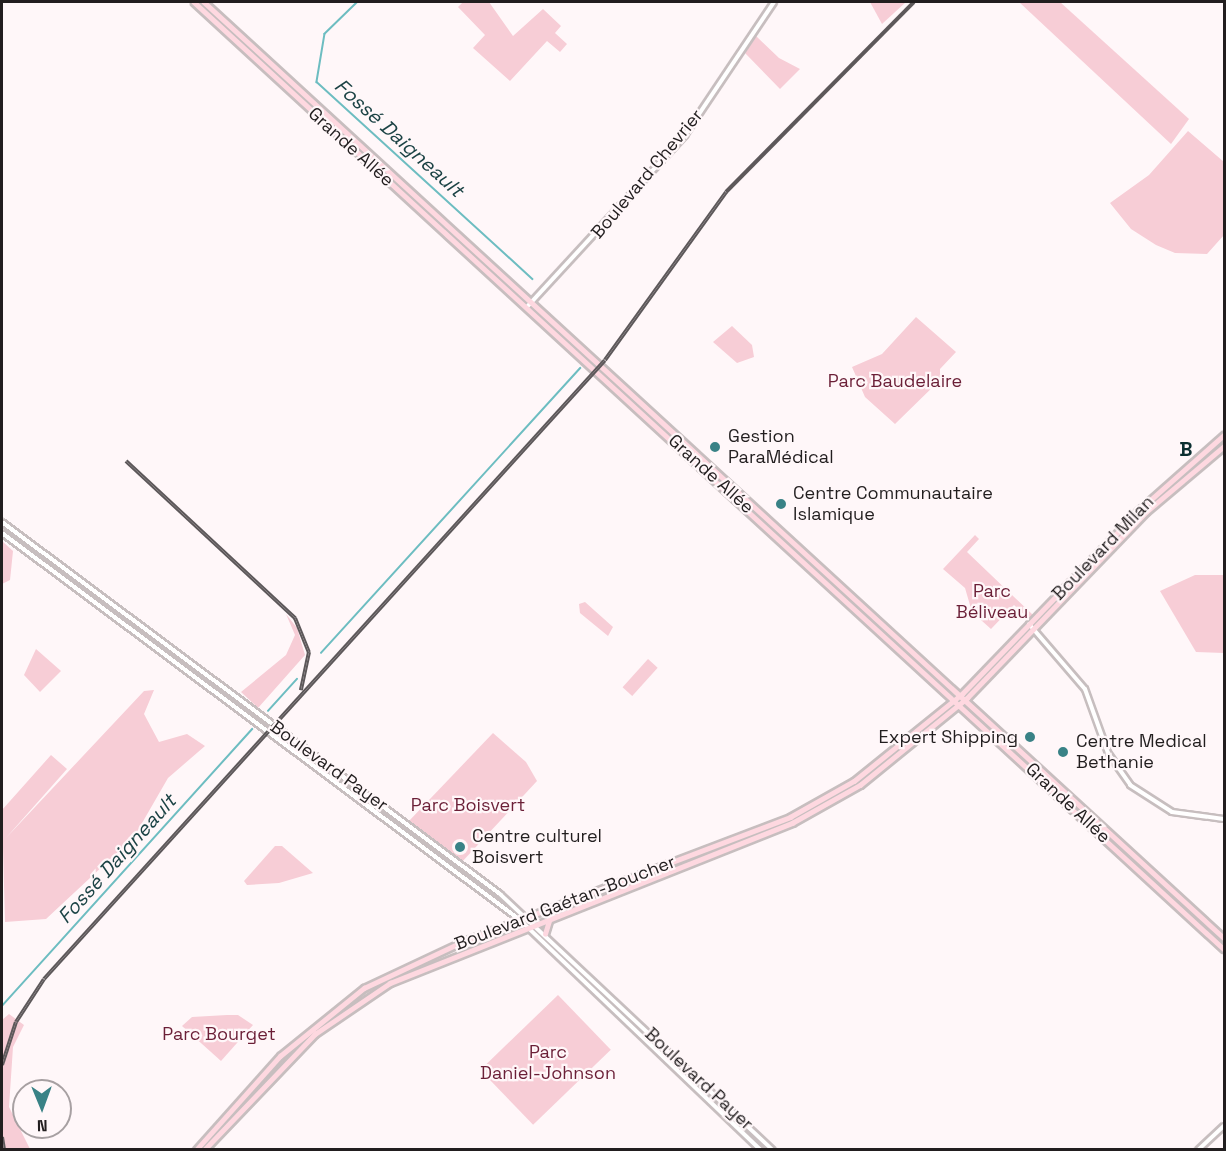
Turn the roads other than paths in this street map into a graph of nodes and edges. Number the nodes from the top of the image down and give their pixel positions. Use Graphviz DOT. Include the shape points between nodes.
graph roads {
  1 [pos="194,2"];
  2 [pos="204,2"];
  3 [pos="774,2"];
  4 [pos="532,301"];
  5 [pos="527,307"];
  6 [pos="1224,435"];
  7 [pos="1224,446"];
  8 [pos="2,522"];
  9 [pos="2,533"];
  10 [pos="1031,627"];
  11 [pos="964,696"];
  12 [pos="958,701"];
  13 [pos="306,749"];
  14 [pos="301,754"];
  15 [pos="1224,819"];
  16 [pos="604,888"];
  17 [pos="495,890"];
  18 [pos="606,894"];
  19 [pos="490,897"];
  20 [pos="551,916"];
  21 [pos="527,917"];
  22 [pos="520,920"];
  23 [pos="534,924"];
  24 [pos="526,927"];
  25 [pos="545,934"];
  26 [pos="1224,938"];
  27 [pos="1224,949"];
  28 [pos="1224,1126"];
  29 [pos="196,1149"];
  30 [pos="204,1149"];
  31 [pos="761,1149"];
  32 [pos="773,1149"];
  33 [pos="1198,1149"];
  1 -- 5 [label="main road, Grande Allée"];
  2 -- 4 [label="main road, Grande Allée"];
  3 -- 4 [label="street, Boulevard Chevrier" via="685,135"];
  4 -- 5 [label="street, Boulevard Chevrier"];
  4 -- 11 [label="main road, Grande Allée"];
  5 -- 12 [label="main road, Grande Allée"];
  6 -- 10 [label="main road, Boulevard Milan" via="1138,511"];
  7 -- 10 [label="main road, Boulevard Milan" via="1146,512"];
  8 -- 13 [label="street, Boulevard Payer"];
  9 -- 14 [label="street, Boulevard Payer"];
  10 -- 11 [label="main road, Boulevard Milan"];
  10 -- 15 [label="street" via="1085,689 1109,756 1132,788 1175,814"];
  11 -- 12 [label="main road, Boulevard Gaétan-Boucher"];
  11 -- 26 [label="main road, Grande Allée"];
  12 -- 16 [label="main road, Boulevard Gaétan-Boucher" via="859,778 812,806"];
  12 -- 18 [label="main road, Boulevard Gaétan-Boucher" via="860,785 818,811"];
  12 -- 27 [label="main road, Grande Allée"];
  13 -- 14 [label="street"];
  13 -- 17 [label="street, Boulevard Payer"];
  14 -- 19 [label="street, Boulevard Payer"];
  16 -- 18 [label="main road"];
  16 -- 21 [label="main road, Boulevard Gaétan-Boucher"];
  17 -- 19 [label="street"];
  17 -- 21 [label="street, Boulevard Payer"];
  18 -- 20 [label="main road, Boulevard Gaétan-Boucher"];
  19 -- 22 [label="street, Boulevard Payer"];
  20 -- 23 [label="main road, Boulevard Gaétan-Boucher"];
  20 -- 25 [label="main road"];
  21 -- 22 [label="main road, Boulevard Gaétan-Boucher"];
  21 -- 23 [label="street, Boulevard Payer"];
  22 -- 24 [label="street, Boulevard Payer"];
  22 -- 29 [label="main road, Boulevard Gaétan-Boucher" via="364,988 280,1056"];
  23 -- 24 [label="main road, Boulevard Gaétan-Boucher"];
  23 -- 25 [label="street, Boulevard Payer"];
  24 -- 30 [label="main road, Boulevard Gaétan-Boucher" via="409,973 340,1014 289,1058"];
  24 -- 31 [label="street, Boulevard Payer"];
  25 -- 32 [label="street, Boulevard Payer"];
  28 -- 33 [label="street"];
}
